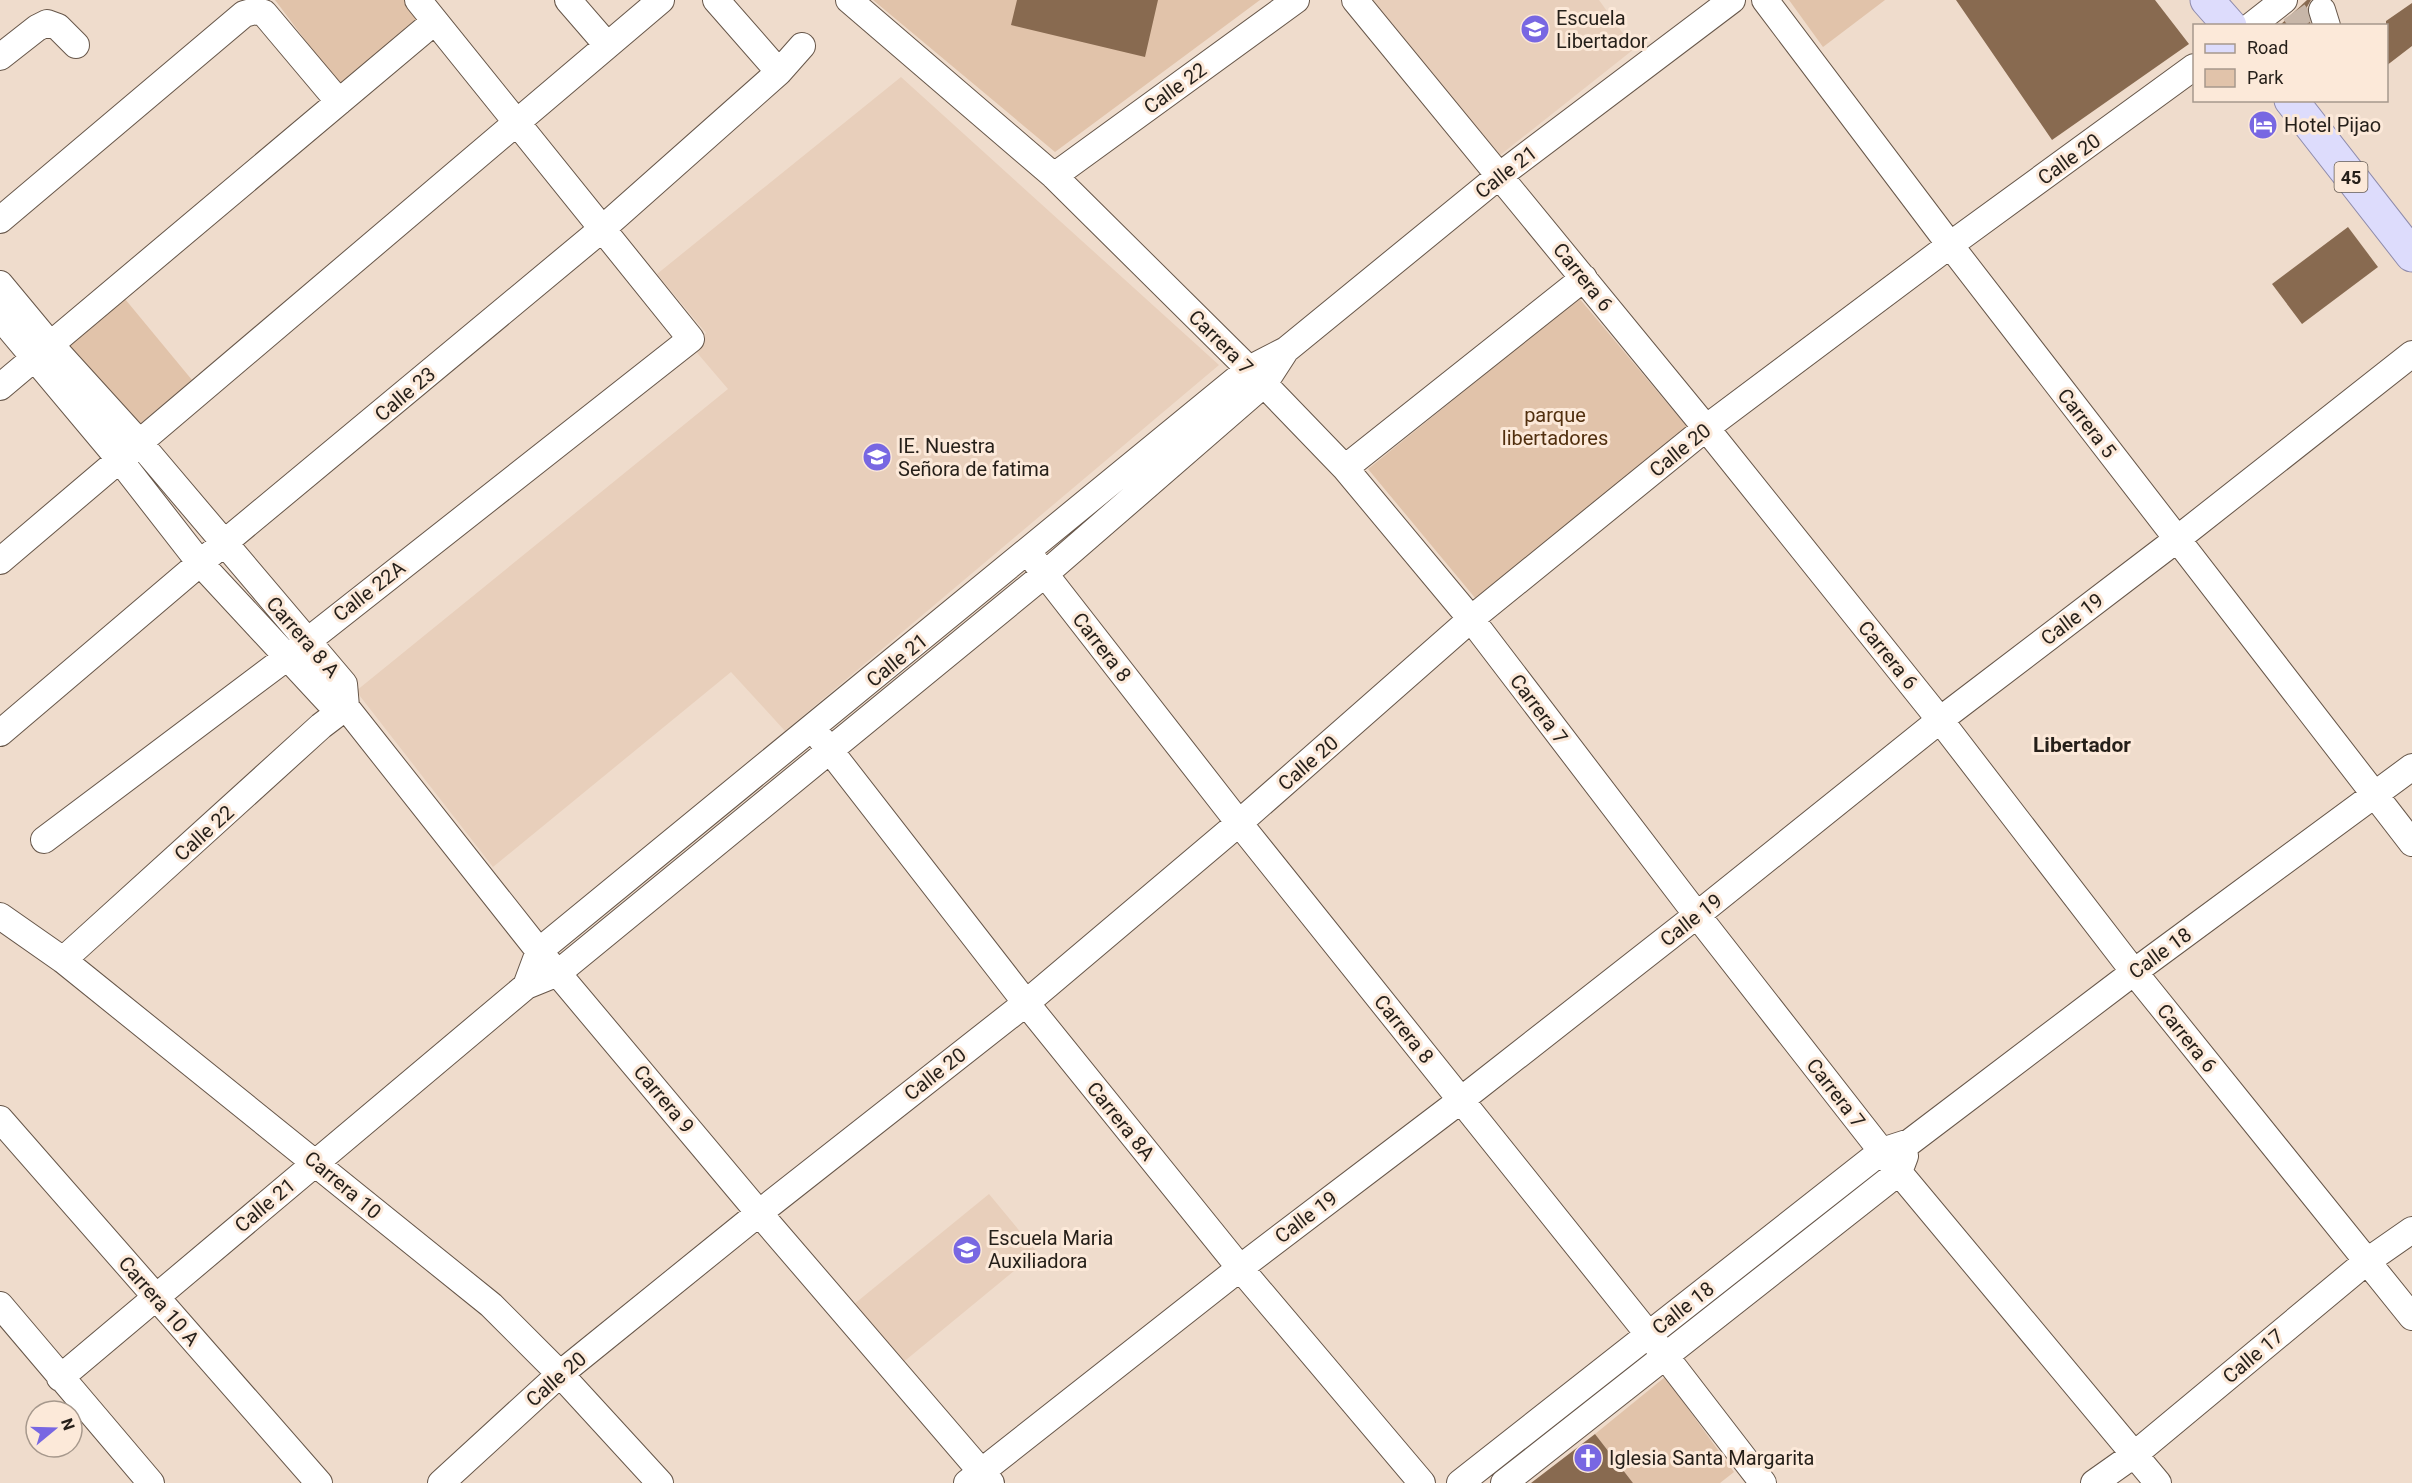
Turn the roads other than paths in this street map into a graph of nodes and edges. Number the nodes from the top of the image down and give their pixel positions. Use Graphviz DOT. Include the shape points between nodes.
graph roads {
  1 [pos="418,0"];
  2 [pos="568,0"];
  3 [pos="661,0"];
  4 [pos="716,0"];
  5 [pos="849,0"];
  6 [pos="1296,0"];
  7 [pos="1356,0"];
  8 [pos="1732,0"];
  9 [pos="1765,0"];
  10 [pos="2207,0"];
  11 [pos="2287,4"];
  12 [pos="434,22"];
  13 [pos="2228,24"];
  14 [pos="2254,24"];
  15 [pos="76,45"];
  16 [pos="607,45"];
  17 [pos="802,46"];
  18 [pos="0,57"];
  19 [pos="2193,68"];
  20 [pos="779,72"];
  21 [pos="339,102"];
  22 [pos="2304,105"];
  23 [pos="516,125"];
  24 [pos="1054,176"];
  25 [pos="1499,176"];
  26 [pos="0,220"];
  27 [pos="602,229"];
  28 [pos="1950,245"];
  29 [pos="2412,255"];
  30 [pos="1584,278"];
  31 [pos="0,284"];
  32 [pos="0,317"];
  33 [pos="42,351"];
  34 [pos="2412,354"];
  35 [pos="1257,377"];
  36 [pos="0,387"];
  37 [pos="1706,428"];
  38 [pos="138,441"];
  39 [pos="119,459"];
  40 [pos="1345,468"];
  41 [pos="2176,540"];
  42 [pos="223,545"];
  43 [pos="1028,552"];
  44 [pos="0,561"];
  45 [pos="200,563"];
  46 [pos="1045,574"];
  47 [pos="1471,619"];
  48 [pos="307,640"];
  49 [pos="286,658"];
  50 [pos="346,707"];
  51 [pos="1940,720"];
  52 [pos="812,729"];
  53 [pos="0,734"];
  54 [pos="831,751"];
  55 [pos="2412,767"];
  56 [pos="2375,796"];
  57 [pos="1239,823"];
  58 [pos="44,840"];
  59 [pos="2412,843"];
  60 [pos="1697,915"];
  61 [pos="0,916"];
  62 [pos="539,951"];
  63 [pos="63,960"];
  64 [pos="2134,972"];
  65 [pos="558,973"];
  66 [pos="526,986"];
  67 [pos="1026,1003"];
  68 [pos="1461,1100"];
  69 [pos="0,1119"];
  70 [pos="1910,1142"];
  71 [pos="1882,1151"];
  72 [pos="315,1162"];
  73 [pos="1899,1172"];
  74 [pos="759,1213"];
  75 [pos="2412,1230"];
  76 [pos="1770,1239"];
  77 [pos="1786,1260"];
  78 [pos="2366,1262"];
  79 [pos="1240,1268"];
  80 [pos="156,1298"];
  81 [pos="0,1305"];
  82 [pos="2412,1317"];
  83 [pos="1649,1335"];
  84 [pos="1665,1356"];
  85 [pos="560,1374"];
  86 [pos="60,1378"];
  87 [pos="1547,1416"];
  88 [pos="1563,1436"];
  89 [pos="2135,1454"];
  90 [pos="980,1479"];
  91 [pos="151,1483"];
  92 [pos="319,1483"];
  93 [pos="441,1483"];
  94 [pos="660,1483"];
  95 [pos="1422,1483"];
  96 [pos="1460,1483"];
  97 [pos="1504,1483"];
  98 [pos="1763,1483"];
  99 [pos="2094,1483"];
  100 [pos="2158,1483"];
  1 -- 12 [label="street"];
  2 -- 16 [label="street"];
  3 -- 16 [label="street"];
  4 -- 20 [label="street"];
  5 -- 24 [label="street, Carrera 7"];
  6 -- 24 [label="street, Calle 22"];
  7 -- 25 [label="street, Carrera 6"];
  8 -- 25 [label="street, Calle 21"];
  9 -- 28 [label="street, Carrera 5"];
  10 -- 13 [label="main road"];
  11 -- 14 [label="street"];
  12 -- 21 [label="street"];
  12 -- 23 [label="street"];
  15 -- 18 [label="street" via="58,27 47,23"];
  16 -- 23 [label="street"];
  17 -- 20 [label="street, Calle 23"];
  19 -- 28 [label="street, Calle 20"];
  20 -- 27 [label="street, Calle 23"];
  21 -- 26 [label="street" via="264,12 244,14"];
  21 -- 33 [label="street"];
  22 -- 29 [label="main road, 45"];
  23 -- 27 [label="street"];
  23 -- 38 [label="street"];
  24 -- 35 [label="street, Carrera 7"];
  25 -- 30 [label="street, Carrera 6"];
  25 -- 35 [label="street, Calle 21"];
  27 -- 42 [label="street, Calle 23"];
  27 -- 48 [label="street, Calle 22A" via="691,339"];
  28 -- 37 [label="street, Calle 20"];
  28 -- 41 [label="street, Carrera 5"];
  30 -- 37 [label="street, Carrera 6"];
  30 -- 40 [label="street"];
  31 -- 33 [label="street, Carrera 8 A"];
  32 -- 33 [label="street, Carrera 8 A"];
  33 -- 36 [label="street"];
  33 -- 38 [label="street, Carrera 8 A"];
  33 -- 39 [label="street, Carrera 8 A"];
  34 -- 41 [label="street, Calle 19"];
  35 -- 40 [label="street, Carrera 7"];
  35 -- 43 [label="street, Calle 21"];
  35 -- 46 [label="street, Calle 21"];
  37 -- 47 [label="street, Calle 20"];
  37 -- 51 [label="street, Carrera 6"];
  38 -- 39 [label="street"];
  38 -- 42 [label="street, Carrera 8 A"];
  39 -- 44 [label="street"];
  39 -- 45 [label="street, Carrera 8 A"];
  40 -- 47 [label="street, Carrera 7"];
  41 -- 51 [label="street, Calle 19"];
  41 -- 56 [label="street, Carrera 5"];
  42 -- 45 [label="street, Calle 23"];
  42 -- 48 [label="street, Carrera 8 A"];
  43 -- 46 [label="street, Carrera 8"];
  43 -- 52 [label="street, Calle 21"];
  45 -- 49 [label="street, Carrera 8 A"];
  45 -- 53 [label="street, Calle 23"];
  46 -- 54 [label="street, Calle 21"];
  46 -- 57 [label="street, Carrera 8"];
  47 -- 57 [label="street, Calle 20"];
  47 -- 60 [label="street, Carrera 7"];
  48 -- 49 [label="street, Calle 22A"];
  48 -- 50 [label="street, Carrera 8 A" via="344,684"];
  49 -- 50 [label="street, Carrera 8 A" via="328,701"];
  49 -- 58 [label="street, Calle 22A"];
  50 -- 62 [label="street, Carrera 9"];
  50 -- 63 [label="street, Calle 22"];
  51 -- 60 [label="street, Calle 19"];
  51 -- 64 [label="street, Carrera 6"];
  52 -- 54 [label="street, Carrera 8A"];
  52 -- 62 [label="street, Calle 21"];
  54 -- 65 [label="street, Calle 21"];
  54 -- 67 [label="street, Carrera 8A"];
  55 -- 56 [label="street, Calle 18"];
  56 -- 59 [label="street, Carrera 5"];
  56 -- 64 [label="street, Calle 18"];
  57 -- 67 [label="street, Calle 20"];
  57 -- 68 [label="street, Carrera 8"];
  60 -- 68 [label="street, Calle 19"];
  60 -- 71 [label="street, Carrera 7"];
  61 -- 63 [label="street, Carrera 10"];
  62 -- 65 [label="street, Carrera 9"];
  62 -- 66 [label="street, Calle 21"];
  63 -- 72 [label="street, Carrera 10"];
  64 -- 70 [label="street, Calle 18"];
  64 -- 78 [label="street, Carrera 6"];
  65 -- 66 [label="street, Calle 21"];
  65 -- 74 [label="street, Carrera 9"];
  66 -- 72 [label="street, Calle 21"];
  67 -- 74 [label="street, Calle 20"];
  67 -- 79 [label="street, Carrera 8A"];
  68 -- 79 [label="street, Calle 19"];
  68 -- 83 [label="street, Carrera 8"];
  69 -- 80 [label="street, Carrera 10 A"];
  70 -- 71 [label="street, Calle 18"];
  70 -- 73 [label="street"];
  71 -- 73 [label="street, Carrera 7"];
  71 -- 76 [label="street, Calle 18"];
  72 -- 80 [label="street, Calle 21"];
  72 -- 85 [label="street, Carrera 10" via="491,1305"];
  73 -- 77 [label="street, Calle 18"];
  73 -- 89 [label="street, Carrera 7"];
  74 -- 85 [label="street, Calle 20"];
  74 -- 90 [label="street, Carrera 9"];
  75 -- 78 [label="street, Calle 17"];
  76 -- 77 [label="street"];
  76 -- 83 [label="street, Calle 18"];
  77 -- 84 [label="street, Calle 18"];
  78 -- 82 [label="street, Carrera 6"];
  78 -- 89 [label="street, Calle 17"];
  79 -- 90 [label="street, Calle 19"];
  79 -- 95 [label="street, Carrera 8A"];
  80 -- 86 [label="street, Calle 21"];
  80 -- 92 [label="street, Carrera 10 A"];
  81 -- 86 [label="street"];
  83 -- 84 [label="street, Carrera 8"];
  83 -- 87 [label="street, Calle 18"];
  84 -- 88 [label="street, Calle 18"];
  84 -- 98 [label="street, Carrera 8"];
  85 -- 93 [label="street, Calle 20"];
  85 -- 94 [label="street, Carrera 10"];
  86 -- 91 [label="street"];
  87 -- 88 [label="street"];
  87 -- 96 [label="street, Calle 18"];
  88 -- 97 [label="street, Calle 18"];
  89 -- 99 [label="street, Calle 17"];
  89 -- 100 [label="street, Carrera 7"];
}
